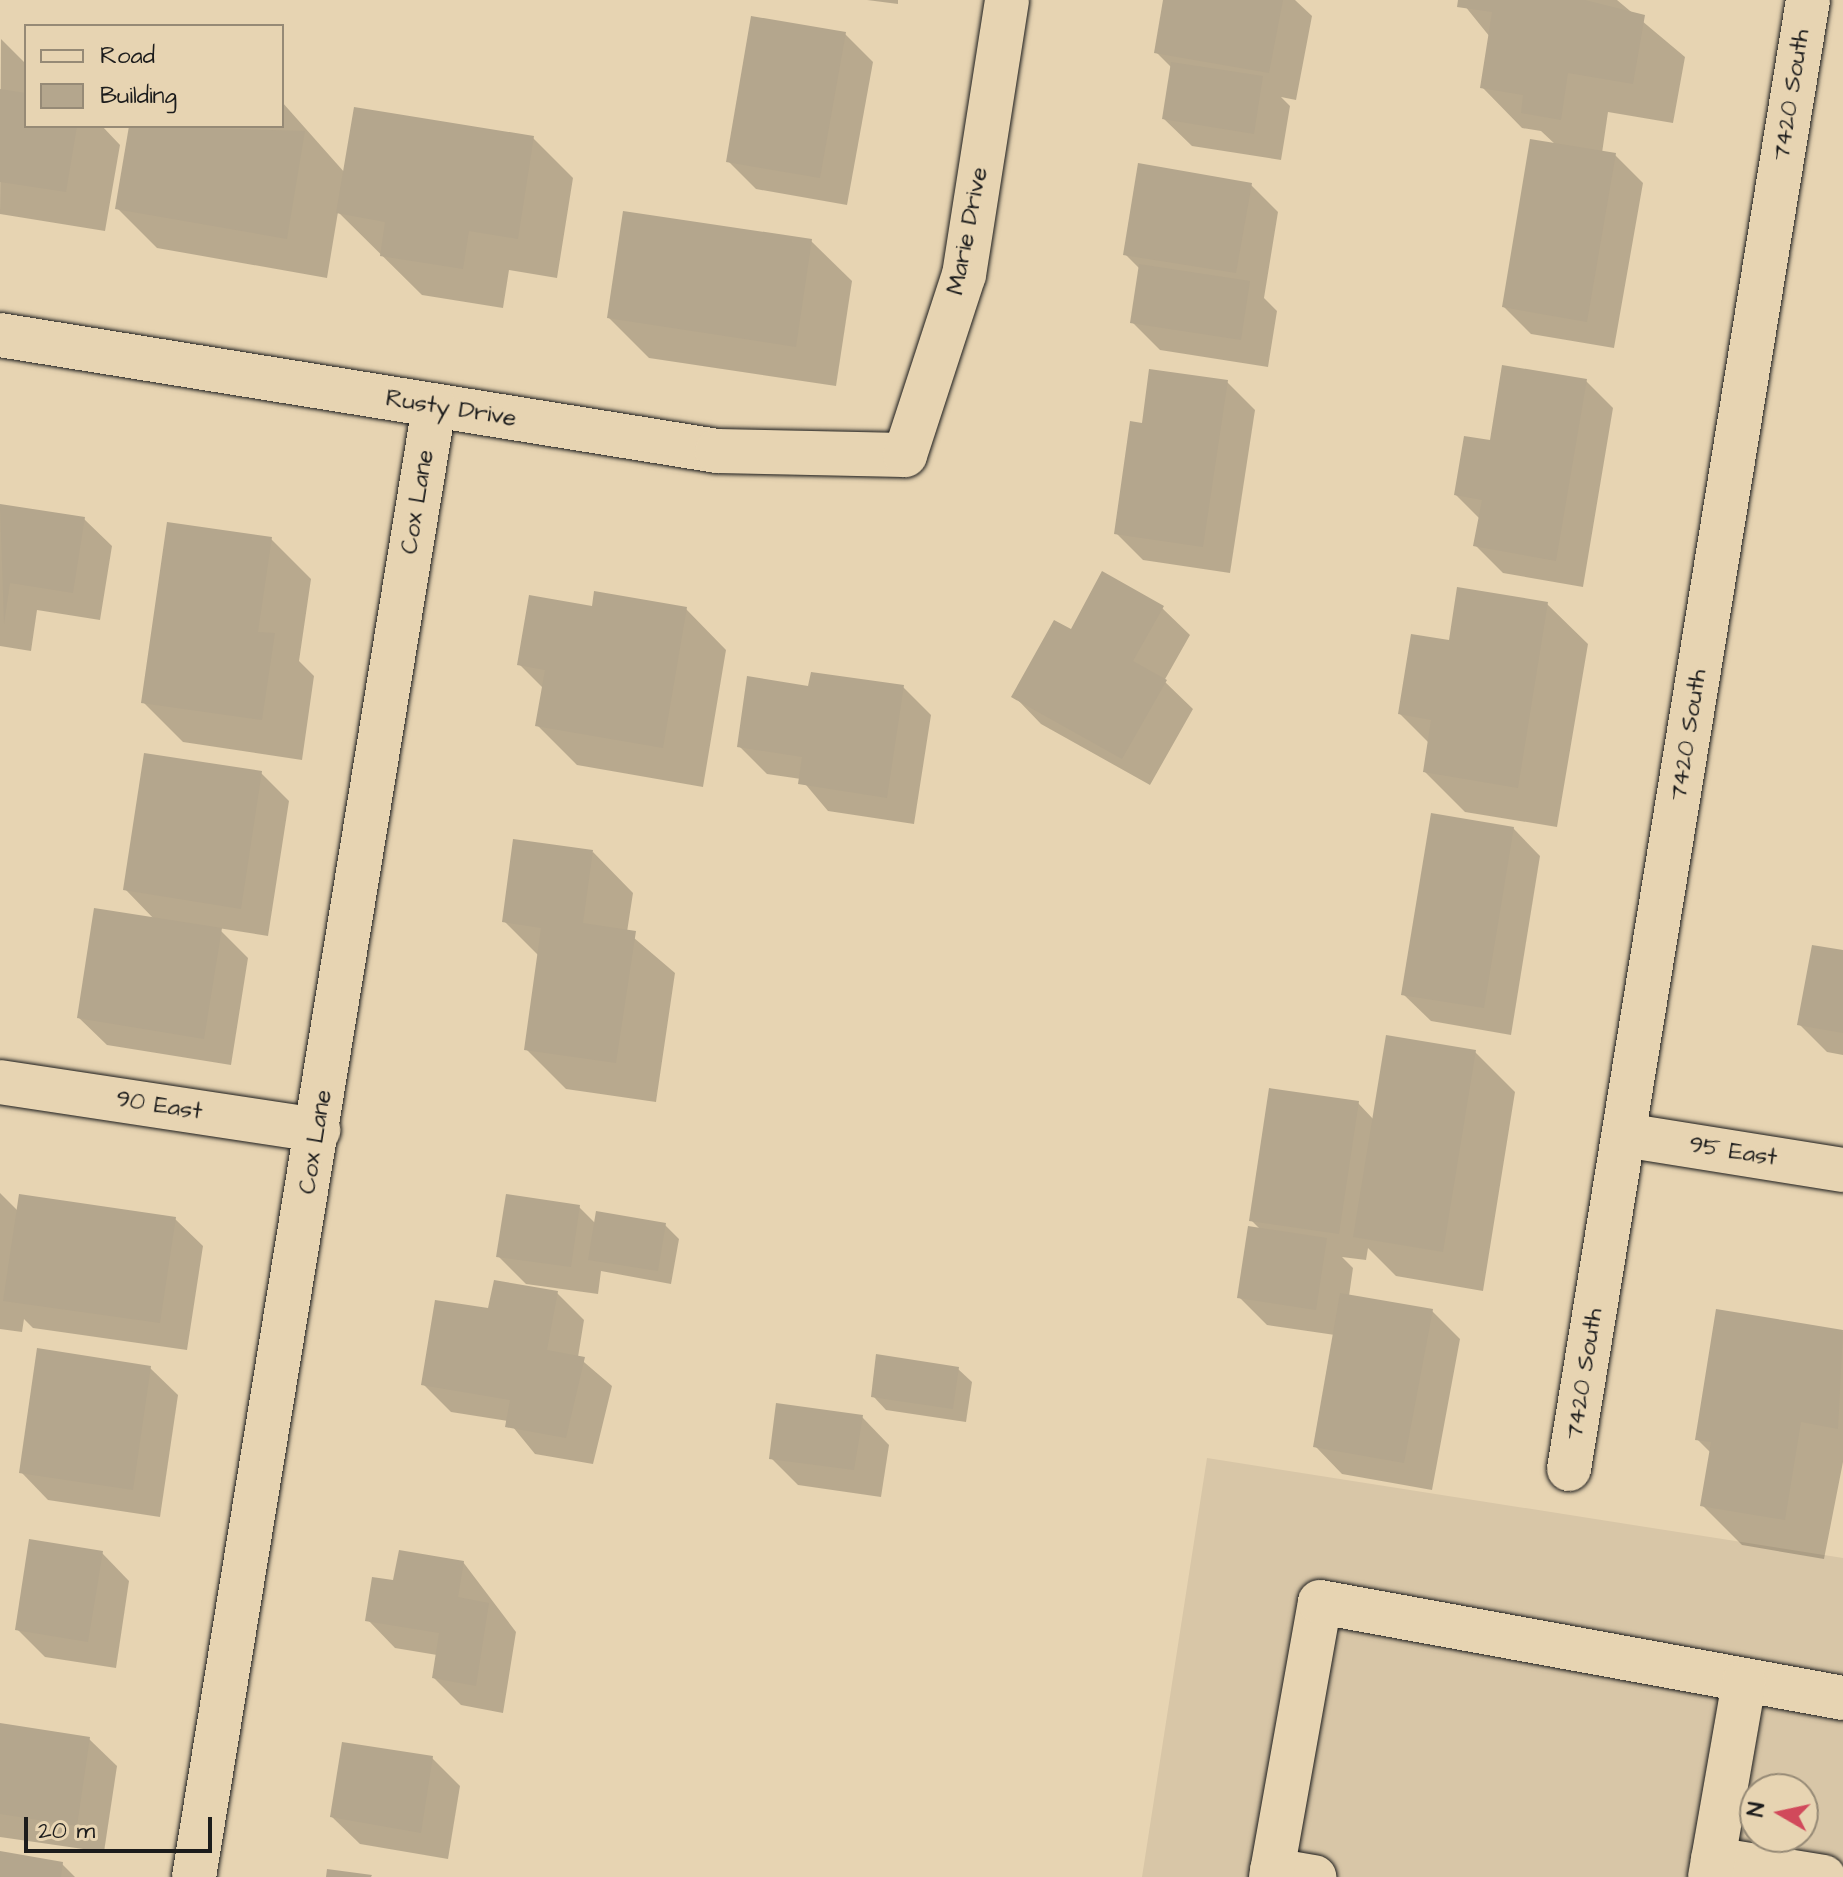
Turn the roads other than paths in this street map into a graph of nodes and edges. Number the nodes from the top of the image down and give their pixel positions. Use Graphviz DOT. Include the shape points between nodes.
graph roads {
  1 [pos="1007,0"];
  2 [pos="1808,0"];
  3 [pos="0,335"];
  4 [pos="434,406"];
  5 [pos="905,455"];
  6 [pos="0,1082"];
  7 [pos="318,1130"];
  8 [pos="1624,1135"];
  9 [pos="1843,1170"];
  10 [pos="1569,1469"];
  11 [pos="1744,1682"];
  12 [pos="1843,1698"];
  13 [pos="1711,1868"];
  14 [pos="1286,1875"];
  15 [pos="194,1877"];
  16 [pos="1824,1877"];
  1 -- 5 [label="street, Marie Drive" via="964,275"];
  2 -- 8 [label="street, 7420 South"];
  3 -- 4 [label="street, Rusty Drive"];
  4 -- 5 [label="street, Rusty Drive" via="717,451"];
  4 -- 7 [label="street, Cox Lane"];
  6 -- 7 [label="street, 90 East"];
  7 -- 15 [label="street, Cox Lane"];
  8 -- 9 [label="street, 95 East"];
  8 -- 10 [label="street, 7420 South"];
  11 -- 12 [label="street"];
  11 -- 13 [label="street"];
  11 -- 14 [label="street" via="1320,1602"];
  13 -- 16 [label="street"];
}
